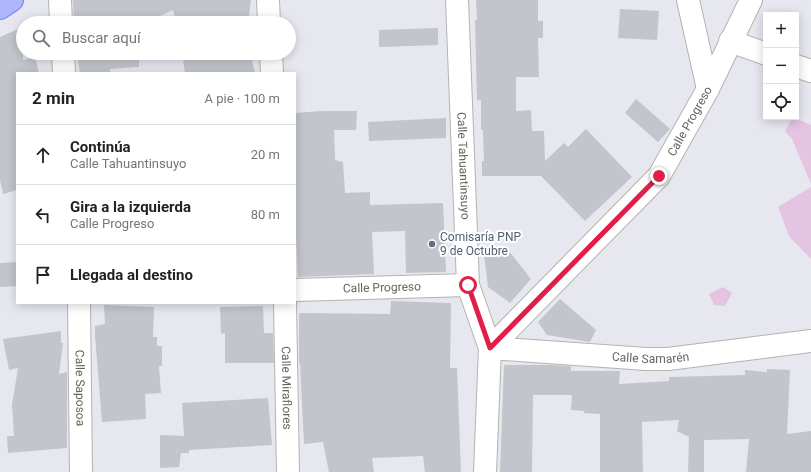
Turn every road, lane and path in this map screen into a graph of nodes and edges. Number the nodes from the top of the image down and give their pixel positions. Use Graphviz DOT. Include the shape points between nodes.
graph roads {
  1 [pos="12,0"];
  2 [pos="60,0"];
  3 [pos="268,0"];
  4 [pos="457,0"];
  5 [pos="688,0"];
  6 [pos="751,0"];
  7 [pos="0,8"];
  8 [pos="61,16"];
  9 [pos="269,16"];
  10 [pos="730,41"];
  11 [pos="763,53"];
  12 [pos="63,60"];
  13 [pos="271,60"];
  14 [pos="799,67"];
  15 [pos="811,71"];
  16 [pos="64,72"];
  17 [pos="272,72"];
  18 [pos="708,89"];
  19 [pos="468,285"];
  20 [pos="296,290"];
  21 [pos="78,304"];
  22 [pos="284,304"];
  23 [pos="811,341"];
  24 [pos="490,348"];
  25 [pos="81,472"];
  26 [pos="288,472"];
  27 [pos="485,472"];
  1 -- 7 [label="main road"];
  2 -- 8 [label="street"];
  3 -- 9 [label="street"];
  4 -- 19 [label="street, Calle Tahuantinsuyo"];
  5 -- 18 [label="street"];
  6 -- 10 [label="street, Calle Progreso"];
  10 -- 11 [label="street"];
  10 -- 18 [label="street, Calle Progreso"];
  12 -- 16 [label="street"];
  13 -- 17 [label="street"];
  14 -- 15 [label="street"];
  18 -- 24 [label="street, Calle Progreso" via="659,176"];
  19 -- 20 [label="street, Calle Progreso"];
  19 -- 24 [label="street, Calle Tahuantinsuyo"];
  21 -- 25 [label="street, Calle Saposoa"];
  22 -- 26 [label="street, Calle Miraflores"];
  23 -- 24 [label="street, Calle Samarén" via="668,359"];
  24 -- 27 [label="street, Calle Tahuantinsuyo"];
}
